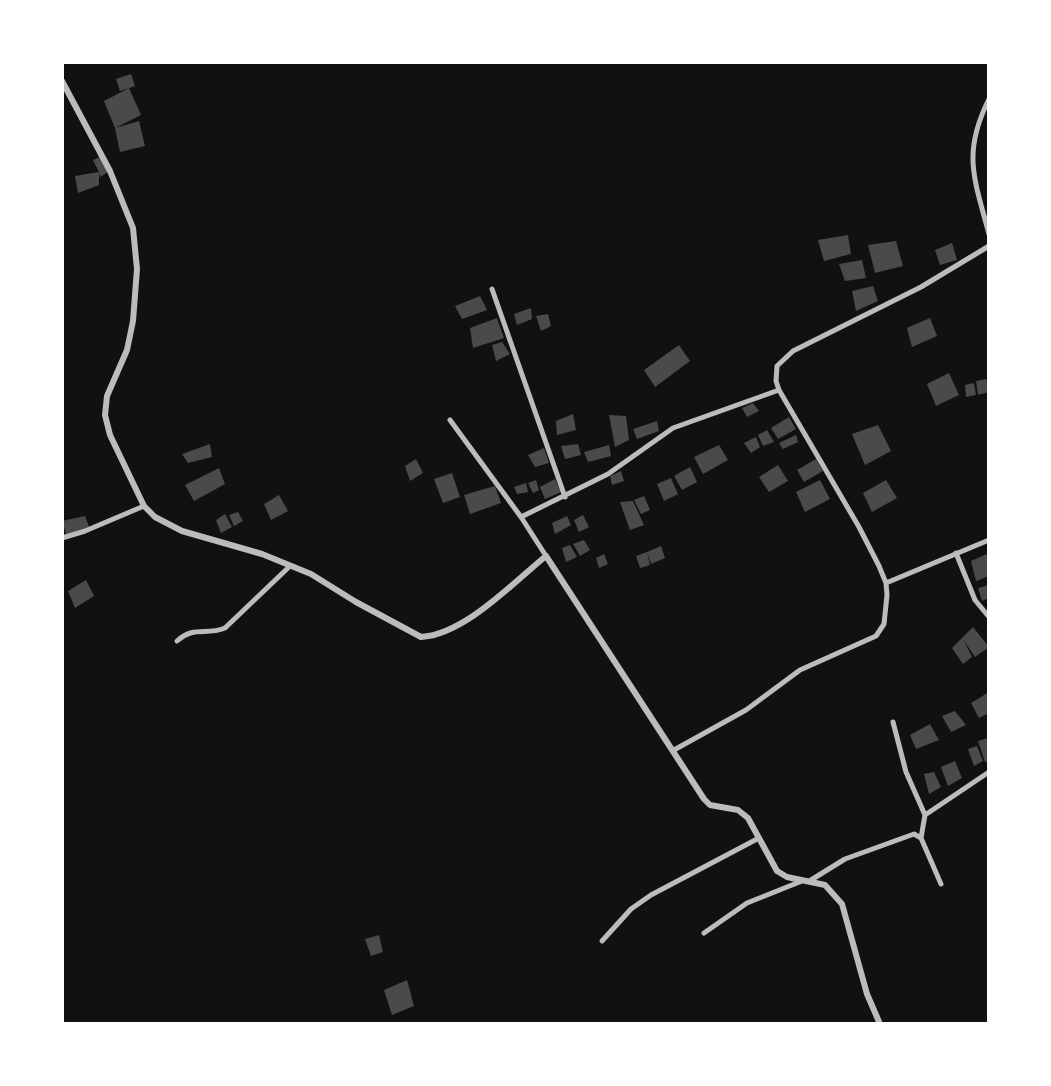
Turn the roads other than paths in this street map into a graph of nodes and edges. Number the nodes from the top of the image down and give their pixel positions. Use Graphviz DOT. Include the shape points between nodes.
graph roads {
  1 [pos="62,81"];
  2 [pos="989,99"];
  3 [pos="989,234"];
  4 [pos="989,246"];
  5 [pos="492,289"];
  6 [pos="779,390"];
  7 [pos="450,420"];
  8 [pos="565,497"];
  9 [pos="144,506"];
  10 [pos="521,517"];
  11 [pos="62,538"];
  12 [pos="989,540"];
  13 [pos="956,553"];
  14 [pos="546,556"];
  15 [pos="291,565"];
  16 [pos="886,583"];
  17 [pos="989,617"];
  18 [pos="177,641"];
  19 [pos="893,722"];
  20 [pos="674,750"];
  21 [pos="989,772"];
  22 [pos="925,815"];
  23 [pos="759,838"];
  24 [pos="921,838"];
  25 [pos="807,880"];
  26 [pos="941,884"];
  27 [pos="704,933"];
  28 [pos="602,941"];
  29 [pos="880,1024"];
  1 -- 9 [label="street" via="110,171 133,228 133,321 105,415"];
  2 -- 3 [label="street" via="972,150"];
  4 -- 6 [label="street" via="921,287 793,351 777,366"];
  5 -- 8 [label="street"];
  6 -- 8 [label="street" via="673,428"];
  6 -- 16 [label="street"];
  7 -- 10 [label="street"];
  8 -- 10 [label="street"];
  9 -- 11 [label="street"];
  9 -- 15 [label="street" via="182,531"];
  10 -- 14 [label="street"];
  12 -- 13 [label="street"];
  13 -- 16 [label="street"];
  13 -- 17 [label="street" via="975,600"];
  14 -- 15 [label="street" via="470,617 421,637"];
  14 -- 20 [label="street"];
  15 -- 18 [label="street" via="225,628 189,632"];
  16 -- 20 [label="street" via="888,609 876,636 800,670 746,710"];
  19 -- 22 [label="street"];
  20 -- 23 [label="street" via="710,805 738,810"];
  21 -- 22 [label="street"];
  22 -- 24 [label="street"];
  23 -- 25 [label="street" via="777,871"];
  23 -- 28 [label="street" via="651,895"];
  24 -- 25 [label="street" via="914,834 890,842"];
  24 -- 26 [label="street"];
  25 -- 27 [label="street" via="747,903"];
  25 -- 29 [label="street" via="825,885 842,904"];
}
